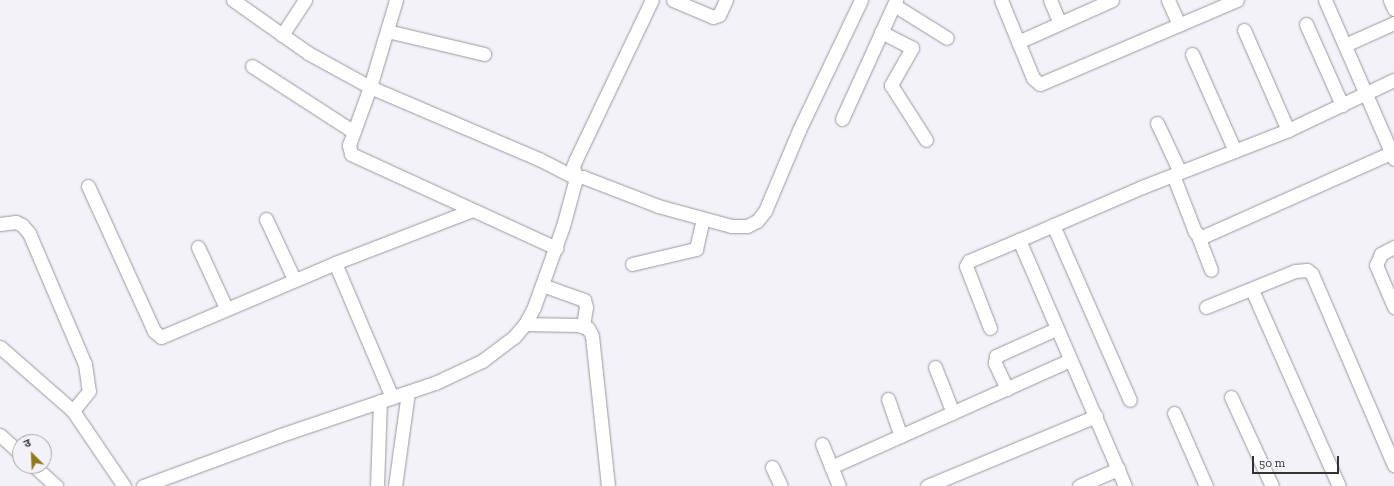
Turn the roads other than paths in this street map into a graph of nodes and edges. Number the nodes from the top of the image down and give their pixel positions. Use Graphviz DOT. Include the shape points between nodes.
graph roads {
  1 [pos="233,0"];
  2 [pos="305,0"];
  3 [pos="396,0"];
  4 [pos="652,0"];
  5 [pos="726,0"];
  6 [pos="1001,0"];
  7 [pos="1050,0"];
  8 [pos="1112,0"];
  9 [pos="1168,0"];
  10 [pos="1237,0"];
  11 [pos="1325,0"];
  12 [pos="1390,0"];
  13 [pos="676,1"];
  14 [pos="856,2"];
  15 [pos="895,2"];
  16 [pos="1394,9"];
  17 [pos="1060,23"];
  18 [pos="1394,23"];
  19 [pos="1306,24"];
  20 [pos="1179,25"];
  21 [pos="1244,30"];
  22 [pos="387,31"];
  23 [pos="882,32"];
  24 [pos="282,35"];
  25 [pos="947,38"];
  26 [pos="1018,42"];
  27 [pos="1345,45"];
  28 [pos="484,54"];
  29 [pos="1192,54"];
  30 [pos="252,66"];
  31 [pos="1394,80"];
  32 [pos="370,87"];
  33 [pos="1366,93"];
  34 [pos="1342,105"];
  35 [pos="842,119"];
  36 [pos="1157,123"];
  37 [pos="1288,130"];
  38 [pos="354,132"];
  39 [pos="926,140"];
  40 [pos="1392,150"];
  41 [pos="1235,151"];
  42 [pos="1176,174"];
  43 [pos="576,178"];
  44 [pos="88,186"];
  45 [pos="472,210"];
  46 [pos="266,219"];
  47 [pos="703,219"];
  48 [pos="0,224"];
  49 [pos="1053,225"];
  50 [pos="1198,236"];
  51 [pos="1019,240"];
  52 [pos="198,247"];
  53 [pos="1394,247"];
  54 [pos="556,248"];
  55 [pos="334,262"];
  56 [pos="632,264"];
  57 [pos="1211,270"];
  58 [pos="294,279"];
  59 [pos="542,285"];
  60 [pos="1252,290"];
  61 [pos="1206,307"];
  62 [pos="1394,307"];
  63 [pos="226,308"];
  64 [pos="525,324"];
  65 [pos="583,326"];
  66 [pos="990,328"];
  67 [pos="1056,329"];
  68 [pos="0,346"];
  69 [pos="1070,360"];
  70 [pos="935,367"];
  71 [pos="1007,389"];
  72 [pos="408,392"];
  73 [pos="1231,397"];
  74 [pos="386,399"];
  75 [pos="888,399"];
  76 [pos="1130,400"];
  77 [pos="73,411"];
  78 [pos="953,413"];
  79 [pos="1174,413"];
  80 [pos="1096,416"];
  81 [pos="0,435"];
  82 [pos="901,436"];
  83 [pos="822,444"];
  84 [pos="12,446"];
  85 [pos="1394,466"];
  86 [pos="772,467"];
  87 [pos="832,467"];
  88 [pos="1118,469"];
  89 [pos="43,474"];
  90 [pos="150,485"];
  91 [pos="56,486"];
  92 [pos="124,486"];
  93 [pos="377,486"];
  94 [pos="395,486"];
  95 [pos="608,486"];
  96 [pos="781,486"];
  97 [pos="839,486"];
  98 [pos="927,486"];
  99 [pos="1079,486"];
  100 [pos="1125,486"];
  101 [pos="1206,486"];
  102 [pos="1272,486"];
  103 [pos="1339,486"];
  1 -- 24 [label="street"];
  2 -- 24 [label="street"];
  3 -- 22 [label="street"];
  4 -- 43 [label="street" via="576,158 573,166"];
  5 -- 13 [label="street" via="719,15 714,17"];
  6 -- 26 [label="street"];
  7 -- 17 [label="street"];
  8 -- 17 [label="street"];
  9 -- 20 [label="street"];
  10 -- 20 [label="street"];
  11 -- 27 [label="street"];
  12 -- 16 [label="street"];
  14 -- 47 [label="street" via="765,211 757,221 747,226 731,226"];
  15 -- 23 [label="street"];
  15 -- 25 [label="street"];
  17 -- 26 [label="street"];
  18 -- 27 [label="street"];
  19 -- 34 [label="street"];
  20 -- 26 [label="street" via="1040,84 1036,83"];
  21 -- 37 [label="street"];
  22 -- 28 [label="street"];
  22 -- 32 [label="street"];
  23 -- 35 [label="street"];
  23 -- 39 [label="street" via="912,48 891,85"];
  24 -- 32 [label="street" via="338,72"];
  27 -- 33 [label="street"];
  29 -- 41 [label="street"];
  30 -- 38 [label="street"];
  31 -- 33 [label="street"];
  32 -- 38 [label="street"];
  32 -- 43 [label="street"];
  33 -- 34 [label="street"];
  33 -- 40 [label="street"];
  34 -- 37 [label="street"];
  36 -- 42 [label="street"];
  37 -- 41 [label="street"];
  38 -- 45 [label="street" via="349,145 351,154"];
  40 -- 50 [label="street" via="1209,236"];
  41 -- 42 [label="street"];
  42 -- 49 [label="street"];
  42 -- 50 [label="street"];
  43 -- 47 [label="street" via="583,177 658,206"];
  43 -- 54 [label="street"];
  44 -- 63 [label="street" via="157,335 168,334"];
  45 -- 54 [label="street"];
  45 -- 55 [label="street"];
  46 -- 58 [label="street"];
  47 -- 56 [label="street" via="696,249"];
  48 -- 77 [label="street" via="16,222 29,234 86,364 89,391"];
  49 -- 51 [label="street"];
  49 -- 76 [label="street"];
  50 -- 57 [label="street"];
  51 -- 66 [label="street" via="969,261 966,266"];
  51 -- 67 [label="street"];
  52 -- 63 [label="street"];
  53 -- 62 [label="street" via="1381,254 1376,265"];
  54 -- 59 [label="street"];
  55 -- 58 [label="street"];
  55 -- 74 [label="street"];
  58 -- 63 [label="street"];
  59 -- 64 [label="street"];
  59 -- 65 [label="street" via="584,300 586,307"];
  60 -- 61 [label="street"];
  60 -- 85 [label="street" via="1301,269 1312,274"];
  60 -- 103 [label="street"];
  64 -- 65 [label="street"];
  64 -- 72 [label="street" via="502,348 482,361 435,383"];
  65 -- 95 [label="street" via="588,328 594,345"];
  67 -- 69 [label="street"];
  67 -- 71 [label="street" via="996,356 995,363"];
  68 -- 77 [label="street"];
  69 -- 71 [label="street"];
  69 -- 80 [label="street"];
  70 -- 78 [label="street"];
  71 -- 78 [label="street"];
  72 -- 74 [label="street"];
  72 -- 94 [label="street"];
  73 -- 102 [label="street"];
  74 -- 90 [label="street" via="202,463"];
  74 -- 93 [label="street"];
  75 -- 82 [label="street"];
  77 -- 92 [label="street"];
  78 -- 82 [label="street"];
  79 -- 101 [label="street"];
  80 -- 88 [label="street"];
  80 -- 98 [label="street"];
  81 -- 84 [label="street"];
  82 -- 87 [label="street"];
  83 -- 87 [label="street"];
  86 -- 96 [label="street"];
  87 -- 97 [label="street"];
  88 -- 99 [label="street"];
  88 -- 100 [label="street"];
  89 -- 91 [label="street"];
}
